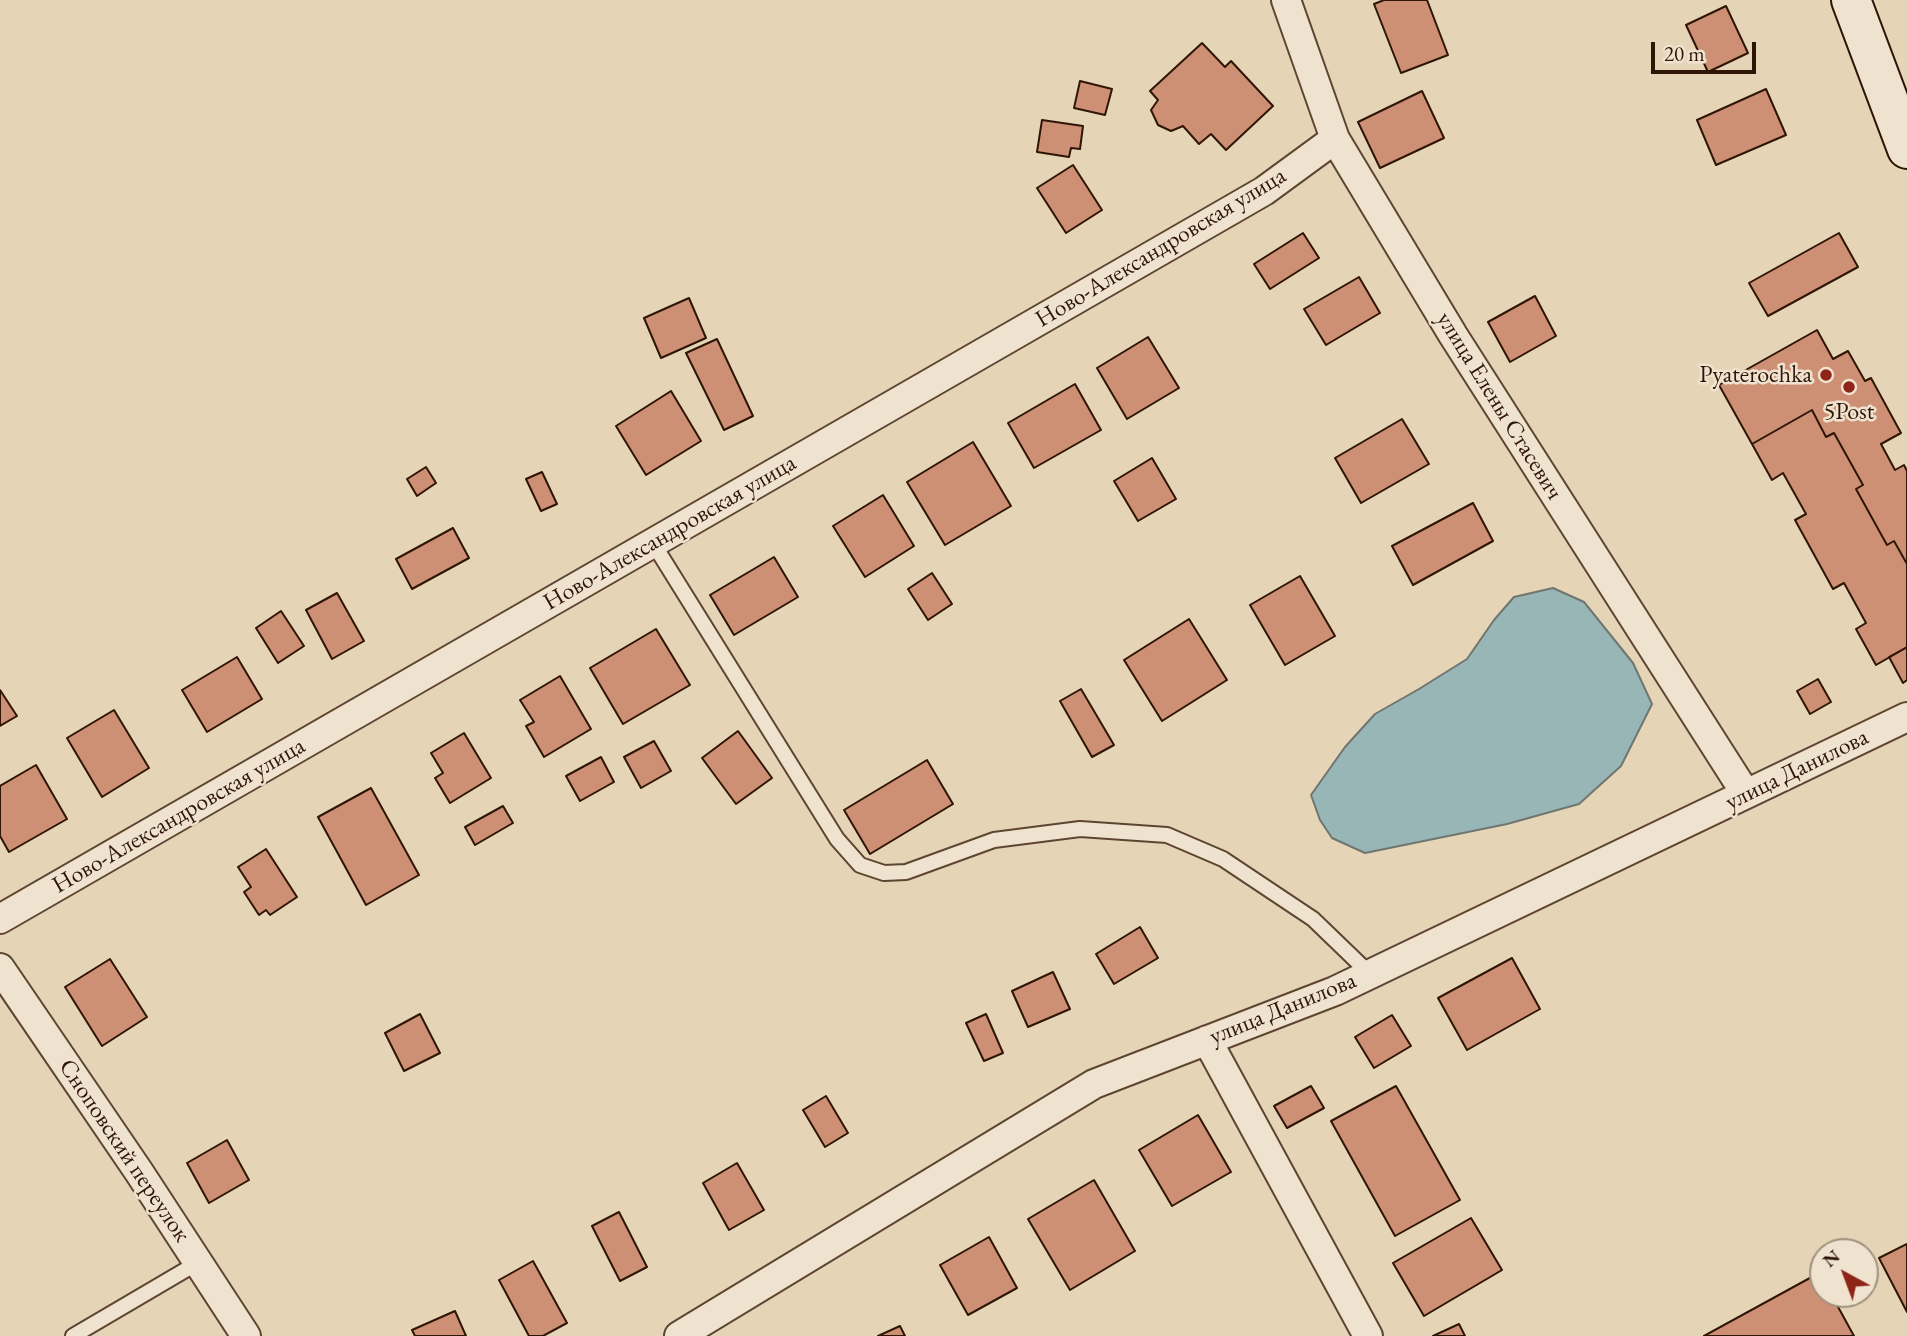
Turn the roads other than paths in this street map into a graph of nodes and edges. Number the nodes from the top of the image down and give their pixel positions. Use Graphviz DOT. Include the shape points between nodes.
graph roads {
  1 [pos="1286,0"];
  2 [pos="1851,0"];
  3 [pos="1905,137"];
  4 [pos="1335,139"];
  5 [pos="653,543"];
  6 [pos="1907,718"];
  7 [pos="1746,794"];
  8 [pos="0,918"];
  9 [pos="0,968"];
  10 [pos="1370,974"];
  11 [pos="1207,1040"];
  12 [pos="199,1262"];
  13 [pos="73,1336"];
  14 [pos="246,1336"];
  15 [pos="679,1336"];
  16 [pos="1368,1336"];
  1 -- 4 [label="street, улица Елены Стасевич"];
  2 -- 3 [label="street"];
  4 -- 5 [label="street, Ново-Александровская улица" via="1264,191"];
  4 -- 7 [label="street, улица Елены Стасевич" via="1452,335"];
  5 -- 8 [label="street, Ново-Александровская улица"];
  5 -- 10 [label="lane" via="837,838 860,865 884,873 906,872 994,841 1080,829 1167,835 1223,859 1313,919"];
  6 -- 7 [label="street, улица Данилова"];
  7 -- 10 [label="street, улица Данилова"];
  9 -- 12 [label="street, Сноповский переулок"];
  10 -- 11 [label="street, улица Данилова"];
  11 -- 15 [label="street, улица Данилова" via="1094,1084"];
  11 -- 16 [label="street"];
  12 -- 13 [label="lane"];
  12 -- 14 [label="street, Сноповский переулок"];
}
